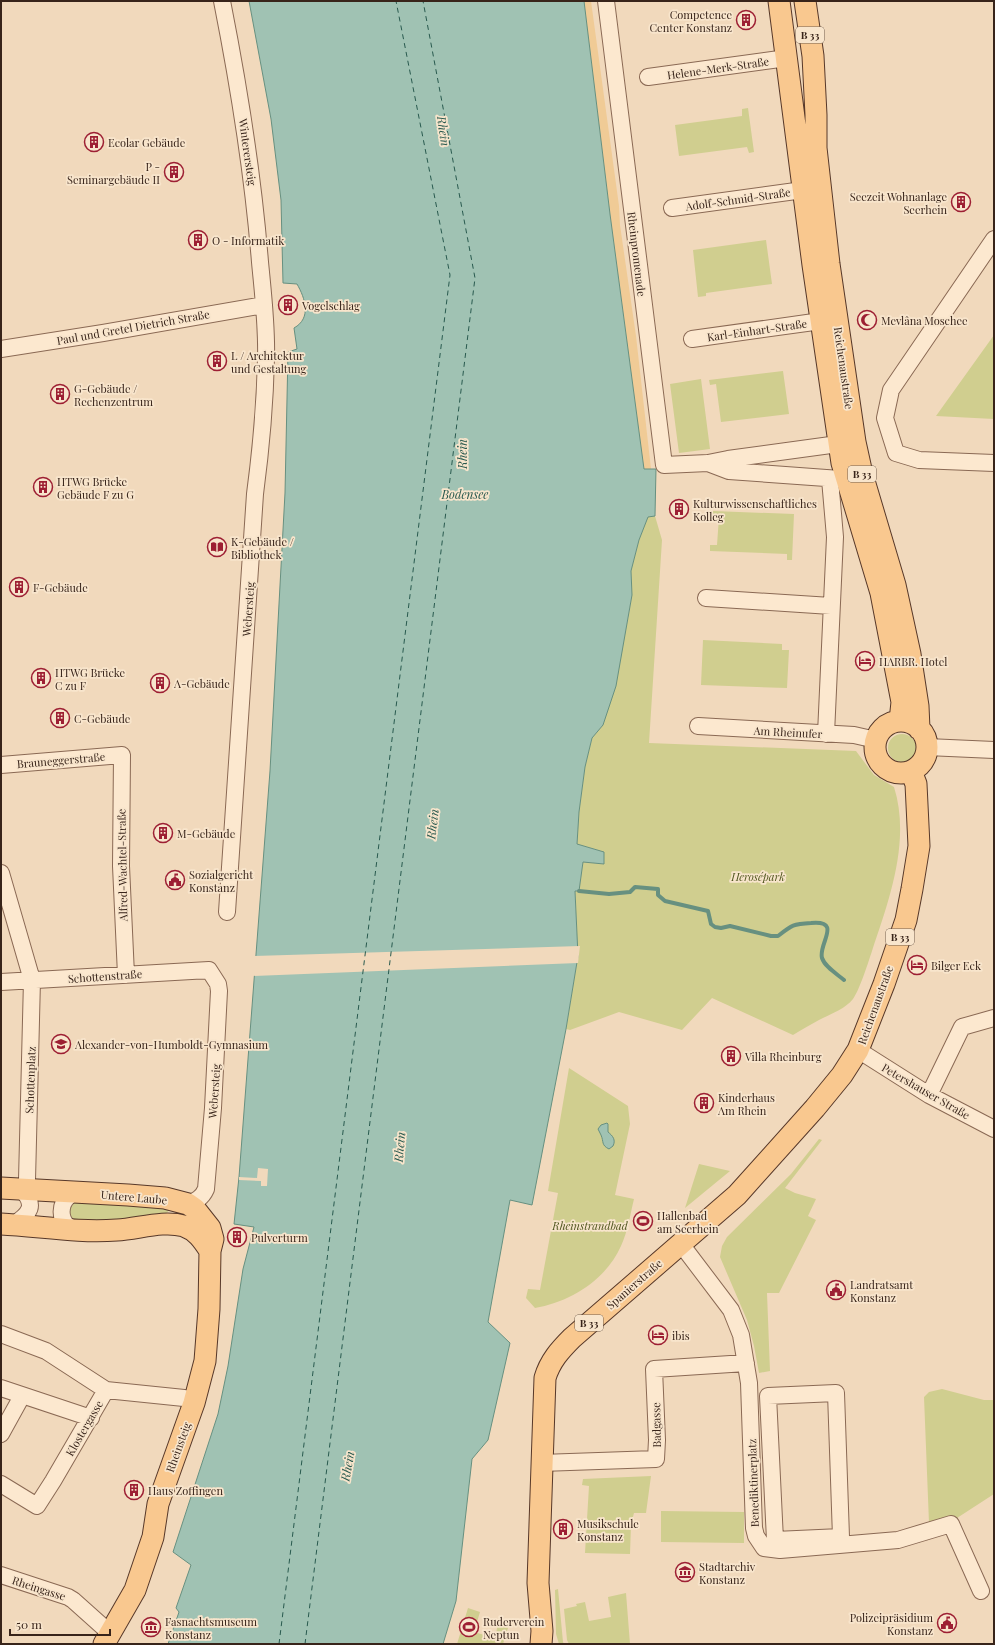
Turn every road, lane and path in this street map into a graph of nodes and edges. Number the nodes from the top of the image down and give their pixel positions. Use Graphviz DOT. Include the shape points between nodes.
graph roads {
  1 [pos="222,1"];
  2 [pos="606,1"];
  3 [pos="779,1"];
  4 [pos="805,1"];
  5 [pos="787,58"];
  6 [pos="814,70"];
  7 [pos="648,78"];
  8 [pos="803,190"];
  9 [pos="672,208"];
  10 [pos="994,239"];
  11 [pos="264,305"];
  12 [pos="821,321"];
  13 [pos="692,339"];
  14 [pos="1,349"];
  15 [pos="838,444"];
  16 [pos="790,451"];
  17 [pos="994,463"];
  18 [pos="708,464"];
  19 [pos="794,476"];
  20 [pos="838,479"];
  21 [pos="706,598"];
  22 [pos="831,606"];
  23 [pos="698,726"];
  24 [pos="916,732"];
  25 [pos="826,734"];
  26 [pos="876,740"];
  27 [pos="994,750"];
  28 [pos="122,755"];
  29 [pos="1,765"];
  30 [pos="911,771"];
  31 [pos="1,873"];
  32 [pos="227,912"];
  33 [pos="209,970"];
  34 [pos="126,975"];
  35 [pos="32,980"];
  36 [pos="1,982"];
  37 [pos="994,1018"];
  38 [pos="858,1050"];
  39 [pos="929,1095"];
  40 [pos="994,1128"];
  41 [pos="16,1186"];
  42 [pos="80,1192"];
  43 [pos="188,1204"];
  44 [pos="7,1224"];
  45 [pos="85,1231"];
  46 [pos="681,1244"];
  47 [pos="210,1251"];
  48 [pos="1,1334"];
  49 [pos="746,1363"];
  50 [pos="1,1388"];
  51 [pos="106,1390"];
  52 [pos="836,1393"];
  53 [pos="22,1396"];
  54 [pos="194,1402"];
  55 [pos="91,1418"];
  56 [pos="1,1434"];
  57 [pos="541,1463"];
  58 [pos="1,1484"];
  59 [pos="1,1575"];
  60 [pos="981,1591"];
  61 [pos="108,1641"];
  62 [pos="541,1644"];
  1 -- 11 [label="street, Winterersteig" via="254,193"];
  2 -- 18 [label="street, Rheinpromenade" via="664,465"];
  3 -- 5 [label="main road, Reichenaustraße / B 33"];
  4 -- 6 [label="main road, Reichenaustraße / B 33"];
  5 -- 6 [label="main road" via="794,57 804,61"];
  5 -- 7 [label="street, Helene-Merk-Straße"];
  5 -- 8 [label="main road, Reichenaustraße / B 33"];
  6 -- 24 [label="main road, Reichenaustraße / B 33" via="816,148 830,272 855,442 895,585 910,654 918,706"];
  8 -- 9 [label="street, Adolf-Schmid-Straße"];
  8 -- 12 [label="main road, Reichenaustraße / B 33"];
  10 -- 17 [label="street" via="891,390 886,418 896,453 919,460"];
  11 -- 14 [label="street, Paul und Gretel Dietrich Straße"];
  11 -- 32 [label="street, Webersteig" via="266,357 263,430 255,494"];
  12 -- 13 [label="street, Karl-Einhart-Straße"];
  12 -- 15 [label="main road, Reichenaustraße / B 33"];
  15 -- 16 [label="street"];
  15 -- 20 [label="main road, Reichenaustraße / B 33"];
  16 -- 18 [label="street"];
  16 -- 19 [label="street"];
  18 -- 19 [label="street" via="728,471"];
  19 -- 20 [label="street"];
  20 -- 22 [label="street"];
  20 -- 24 [label="main road, Reichenaustraße / B 33" via="881,593 902,702"];
  21 -- 22 [label="street"];
  22 -- 25 [label="street"];
  23 -- 25 [label="street, Am Rheinufer"];
  24 -- 26 [label="main road" via="894,722 883,729"];
  24 -- 27 [label="street"];
  24 -- 30 [label="main road" via="925,757 922,763"];
  25 -- 26 [label="street, Am Rheinufer" via="863,736"];
  26 -- 30 [label="main road" via="876,753 882,764 892,772"];
  28 -- 29 [label="street, Brauneggerstraße"];
  28 -- 34 [label="street, Alfred-Wachtel-Straße" via="121,866"];
  30 -- 38 [label="main road, Reichenaustraße / B 33" via="916,784 919,846 912,889 906,920"];
  31 -- 35 [label="street, Schottenplatz"];
  33 -- 34 [label="street, Schottenstraße"];
  33 -- 43 [label="street, Webersteig" via="218,984 219,992 207,1182 203,1196"];
  34 -- 35 [label="street, Schottenstraße"];
  35 -- 36 [label="street, Schottenstraße"];
  35 -- 41 [label="street, Schottenplatz"];
  37 -- 39 [label="street" via="962,1027"];
  38 -- 39 [label="street, Petershauser Straße"];
  38 -- 46 [label="main road, Spanierstraße / B 33" via="842,1075 790,1137 737,1195"];
  39 -- 40 [label="street, Petershauser Straße"];
  41 -- 42 [label="main road, Untere Laube"];
  41 -- 44 [label="street" via="27,1196 30,1211 23,1219"];
  42 -- 43 [label="main road, Untere Laube" via="165,1198"];
  42 -- 45 [label="street" via="65,1201 61,1214 68,1227"];
  43 -- 47 [label="main road" via="210,1228 213,1239"];
  44 -- 45 [label="main road"];
  45 -- 47 [label="main road" via="179,1225 191,1229 201,1237"];
  46 -- 49 [label="street, Benediktinerplatz" via="731,1310 741,1335"];
  46 -- 57 [label="main road, Spanierstraße / B 33" via="572,1338 549,1366 545,1378"];
  47 -- 54 [label="main road, Rheinsteig" via="205,1361"];
  48 -- 51 [label="street" via="46,1351"];
  49 -- 57 [label="street, Badgasse" via="654,1369 656,1459"];
  49 -- 60 [label="street, Benediktinerplatz" via="749,1383 754,1528 764,1548 780,1550 898,1540 951,1524"];
  50 -- 53 [label="street"];
  51 -- 54 [label="street, Klostergasse" via="184,1398"];
  51 -- 55 [label="street, Klostergasse"];
  52 -- 52 [label="street, Benediktinerplatz" via="768,1396 775,1540 841,1537"];
  53 -- 55 [label="street"];
  53 -- 56 [label="street"];
  54 -- 61 [label="main road, Rheinsteig" via="158,1504 153,1537 135,1590"];
  55 -- 58 [label="street, Klostergasse" via="37,1506"];
  57 -- 62 [label="main road, Spanierstraße / B 33" via="538,1583"];
  59 -- 61 [label="street, Rheingasse" via="68,1597"];
}
